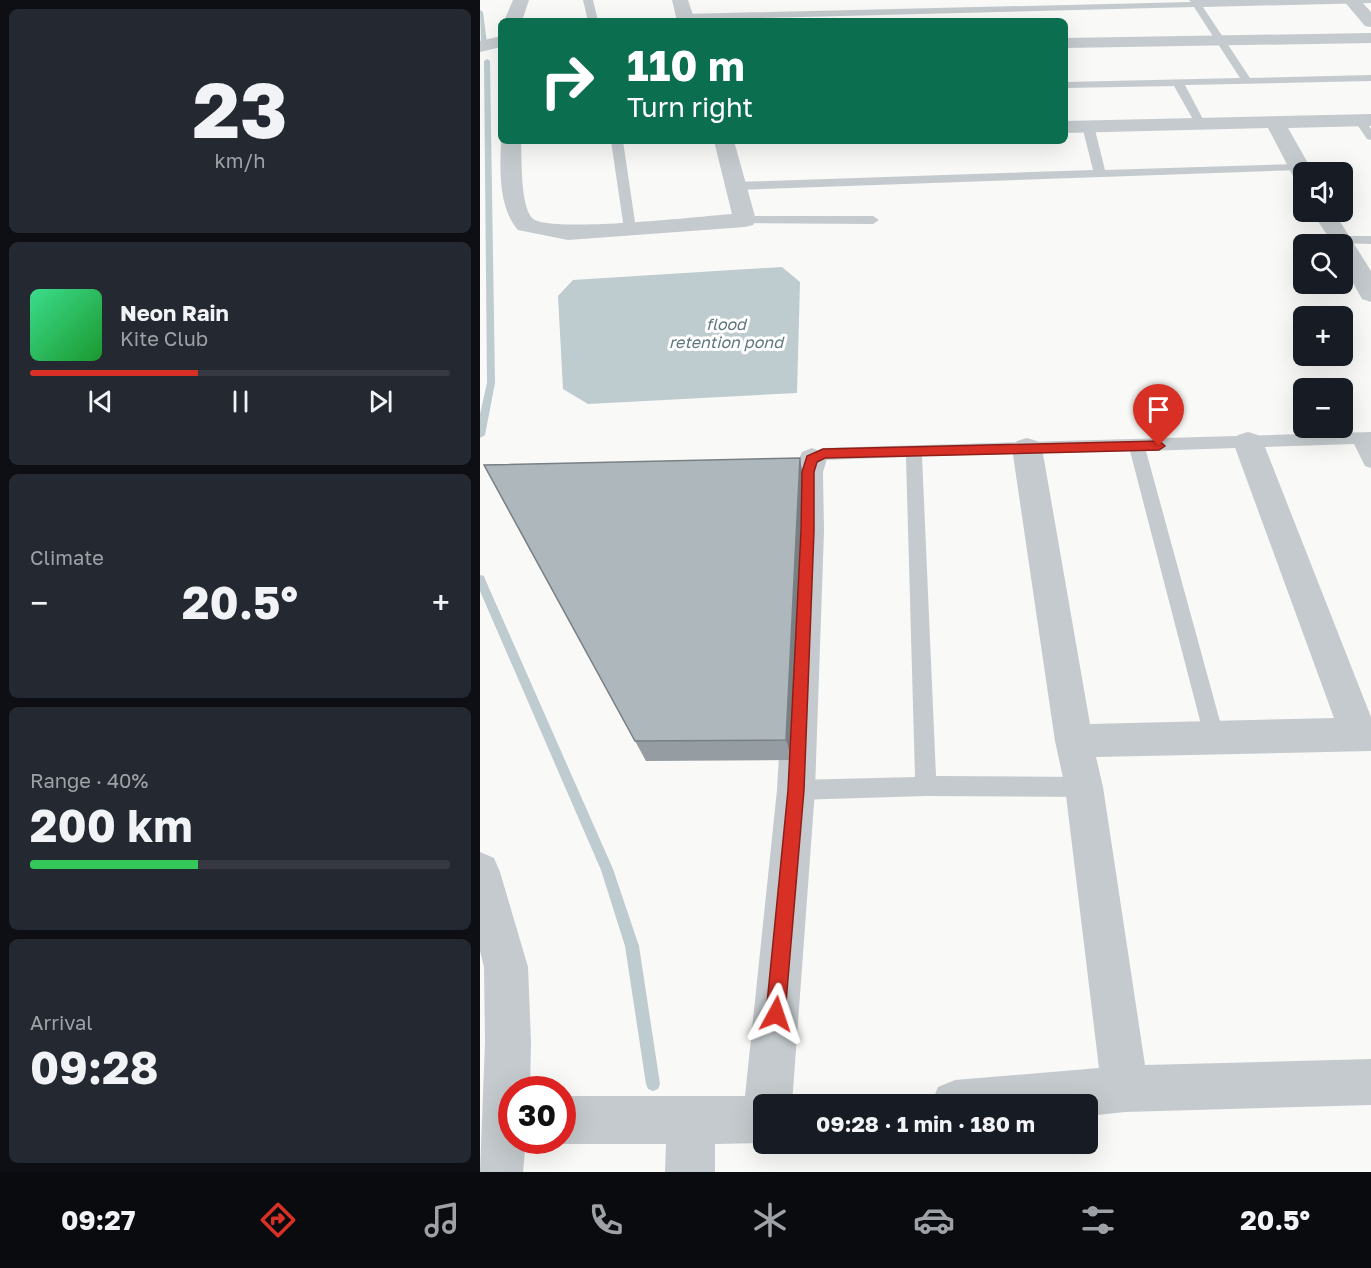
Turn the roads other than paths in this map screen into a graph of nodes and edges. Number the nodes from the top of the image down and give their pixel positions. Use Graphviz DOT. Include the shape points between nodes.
graph roads {
  1 [pos="521,0"];
  2 [pos="588,0"];
  3 [pos="1351,0"];
  4 [pos="1371,0"];
  5 [pos="1195,2"];
  6 [pos="984,5"];
  7 [pos="683,13"];
  8 [pos="514,18"];
  9 [pos="592,18"];
  10 [pos="1371,22"];
  11 [pos="1371,38"];
  12 [pos="1222,40"];
  13 [pos="498,42"];
  14 [pos="1068,43"];
  15 [pos="480,47"];
  16 [pos="1371,78"];
  17 [pos="1248,82"];
  18 [pos="1178,83"];
  19 [pos="1068,85"];
  20 [pos="1365,120"];
  21 [pos="1275,122"];
  22 [pos="1200,123"];
  23 [pos="1088,126"];
  24 [pos="1068,127"];
  25 [pos="1371,137"];
  26 [pos="511,144"];
  27 [pos="617,144"];
  28 [pos="725,144"];
  29 [pos="1296,162"];
  30 [pos="1293,171"];
  31 [pos="1100,173"];
  32 [pos="737,186"];
  33 [pos="745,220"];
  34 [pos="873,220"];
  35 [pos="630,229"];
  36 [pos="1353,240"];
  37 [pos="1371,240"];
  38 [pos="1353,260"];
  39 [pos="1371,294"];
  40 [pos="1365,438"];
  41 [pos="1248,442"];
  42 [pos="1137,447"];
  43 [pos="1027,448"];
  44 [pos="914,450"];
  45 [pos="812,459"];
  46 [pos="1371,462"];
  47 [pos="1365,734"];
  48 [pos="1214,736"];
  49 [pos="1074,741"];
  50 [pos="926,786"];
  51 [pos="1084,787"];
  52 [pos="796,790"];
  53 [pos="480,872"];
  54 [pos="504,1076"];
  55 [pos="1371,1082"];
  56 [pos="1125,1089"];
  57 [pos="769,1094"];
  58 [pos="1068,1094"];
  59 [pos="576,1120"];
  60 [pos="753,1120"];
  61 [pos="691,1121"];
  62 [pos="498,1154"];
  63 [pos="498,1172"];
  64 [pos="690,1172"];
  1 -- 8 [label="street"];
  2 -- 9 [label="lane"];
  3 -- 4 [label="lane"];
  3 -- 5 [label="lane"];
  3 -- 10 [label="street"];
  5 -- 6 [label="lane"];
  5 -- 12 [label="lane"];
  6 -- 7 [label="lane"];
  11 -- 12 [label="street"];
  12 -- 14 [label="street"];
  12 -- 17 [label="lane"];
  13 -- 15 [label="street"];
  16 -- 17 [label="lane"];
  17 -- 18 [label="lane"];
  18 -- 19 [label="lane"];
  18 -- 22 [label="lane"];
  20 -- 21 [label="street"];
  20 -- 25 [label="lane"];
  21 -- 22 [label="street"];
  21 -- 29 [label="street"];
  22 -- 23 [label="street"];
  23 -- 24 [label="street"];
  23 -- 31 [label="lane"];
  26 -- 35 [label="street" via="514,202 526,225 568,233"];
  27 -- 35 [label="lane"];
  28 -- 32 [label="street"];
  30 -- 31 [label="lane"];
  31 -- 32 [label="lane"];
  32 -- 33 [label="street"];
  33 -- 34 [label="lane"];
  33 -- 35 [label="street"];
  36 -- 37 [label="lane"];
  38 -- 39 [label="street"];
  40 -- 41 [label="lane"];
  40 -- 46 [label="lane"];
  41 -- 42 [label="lane"];
  41 -- 47 [label="street"];
  42 -- 43 [label="lane"];
  42 -- 48 [label="lane"];
  43 -- 44 [label="lane"];
  43 -- 49 [label="street"];
  44 -- 45 [label="lane" via="823,454"];
  44 -- 50 [label="lane"];
  45 -- 52 [label="street" via="808,472"];
  47 -- 48 [label="street"];
  48 -- 49 [label="street"];
  49 -- 51 [label="street"];
  50 -- 51 [label="lane"];
  50 -- 52 [label="lane"];
  51 -- 56 [label="street"];
  52 -- 57 [label="street"];
  53 -- 54 [label="street" via="506,967 508,1042"];
  55 -- 56 [label="street"];
  56 -- 58 [label="street"];
  59 -- 61 [label="street"];
  60 -- 61 [label="street"];
  61 -- 64 [label="street"];
  62 -- 63 [label="street"];
}
